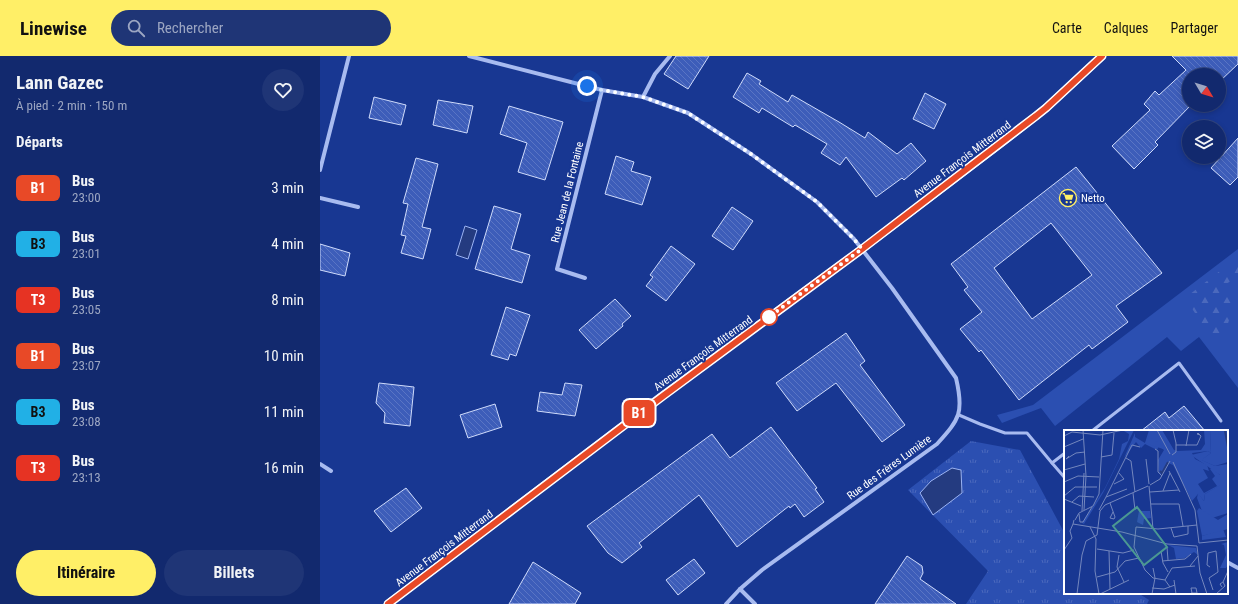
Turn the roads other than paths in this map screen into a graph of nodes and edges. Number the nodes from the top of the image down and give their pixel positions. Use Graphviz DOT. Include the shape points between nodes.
graph roads {
  1 [pos="349,56"];
  2 [pos="471,56"];
  3 [pos="670,56"];
  4 [pos="1102,56"];
  5 [pos="602,90"];
  6 [pos="643,97"];
  7 [pos="320,170"];
  8 [pos="320,198"];
  9 [pos="358,207"];
  10 [pos="862,249"];
  11 [pos="585,278"];
  12 [pos="959,415"];
  13 [pos="1221,421"];
  14 [pos="1093,430"];
  15 [pos="1064,454"];
  16 [pos="1052,463"];
  17 [pos="320,464"];
  18 [pos="331,471"];
  19 [pos="1064,477"];
  20 [pos="1228,563"];
  21 [pos="1238,568"];
  22 [pos="740,589"];
  23 [pos="388,604"];
  24 [pos="726,604"];
  25 [pos="755,604"];
  1 -- 7 [label="street"];
  2 -- 5 [label="street"];
  3 -- 6 [label="street" via="655,74"];
  4 -- 10 [label="main road, Avenue François Mitterrand" via="1046,108"];
  5 -- 6 [label="street"];
  5 -- 11 [label="street, Rue Jean de la Fontaine" via="557,269"];
  6 -- 10 [label="street" via="688,113 751,154 817,202"];
  8 -- 9 [label="street"];
  10 -- 12 [label="street" via="956,378 960,396"];
  10 -- 23 [label="main road, Avenue François Mitterrand" via="656,400"];
  12 -- 16 [label="lane" via="1005,433 1027,433"];
  12 -- 22 [label="street, Rue des Frères Lumière" via="951,429 937,444 762,570"];
  13 -- 14 [label="lane" via="1179,363"];
  15 -- 16 [label="lane"];
  16 -- 19 [label="lane"];
  17 -- 18 [label="street"];
  20 -- 21 [label="street"];
  22 -- 24 [label="street, Rue des Frères Lumière"];
  22 -- 25 [label="street"];
}
